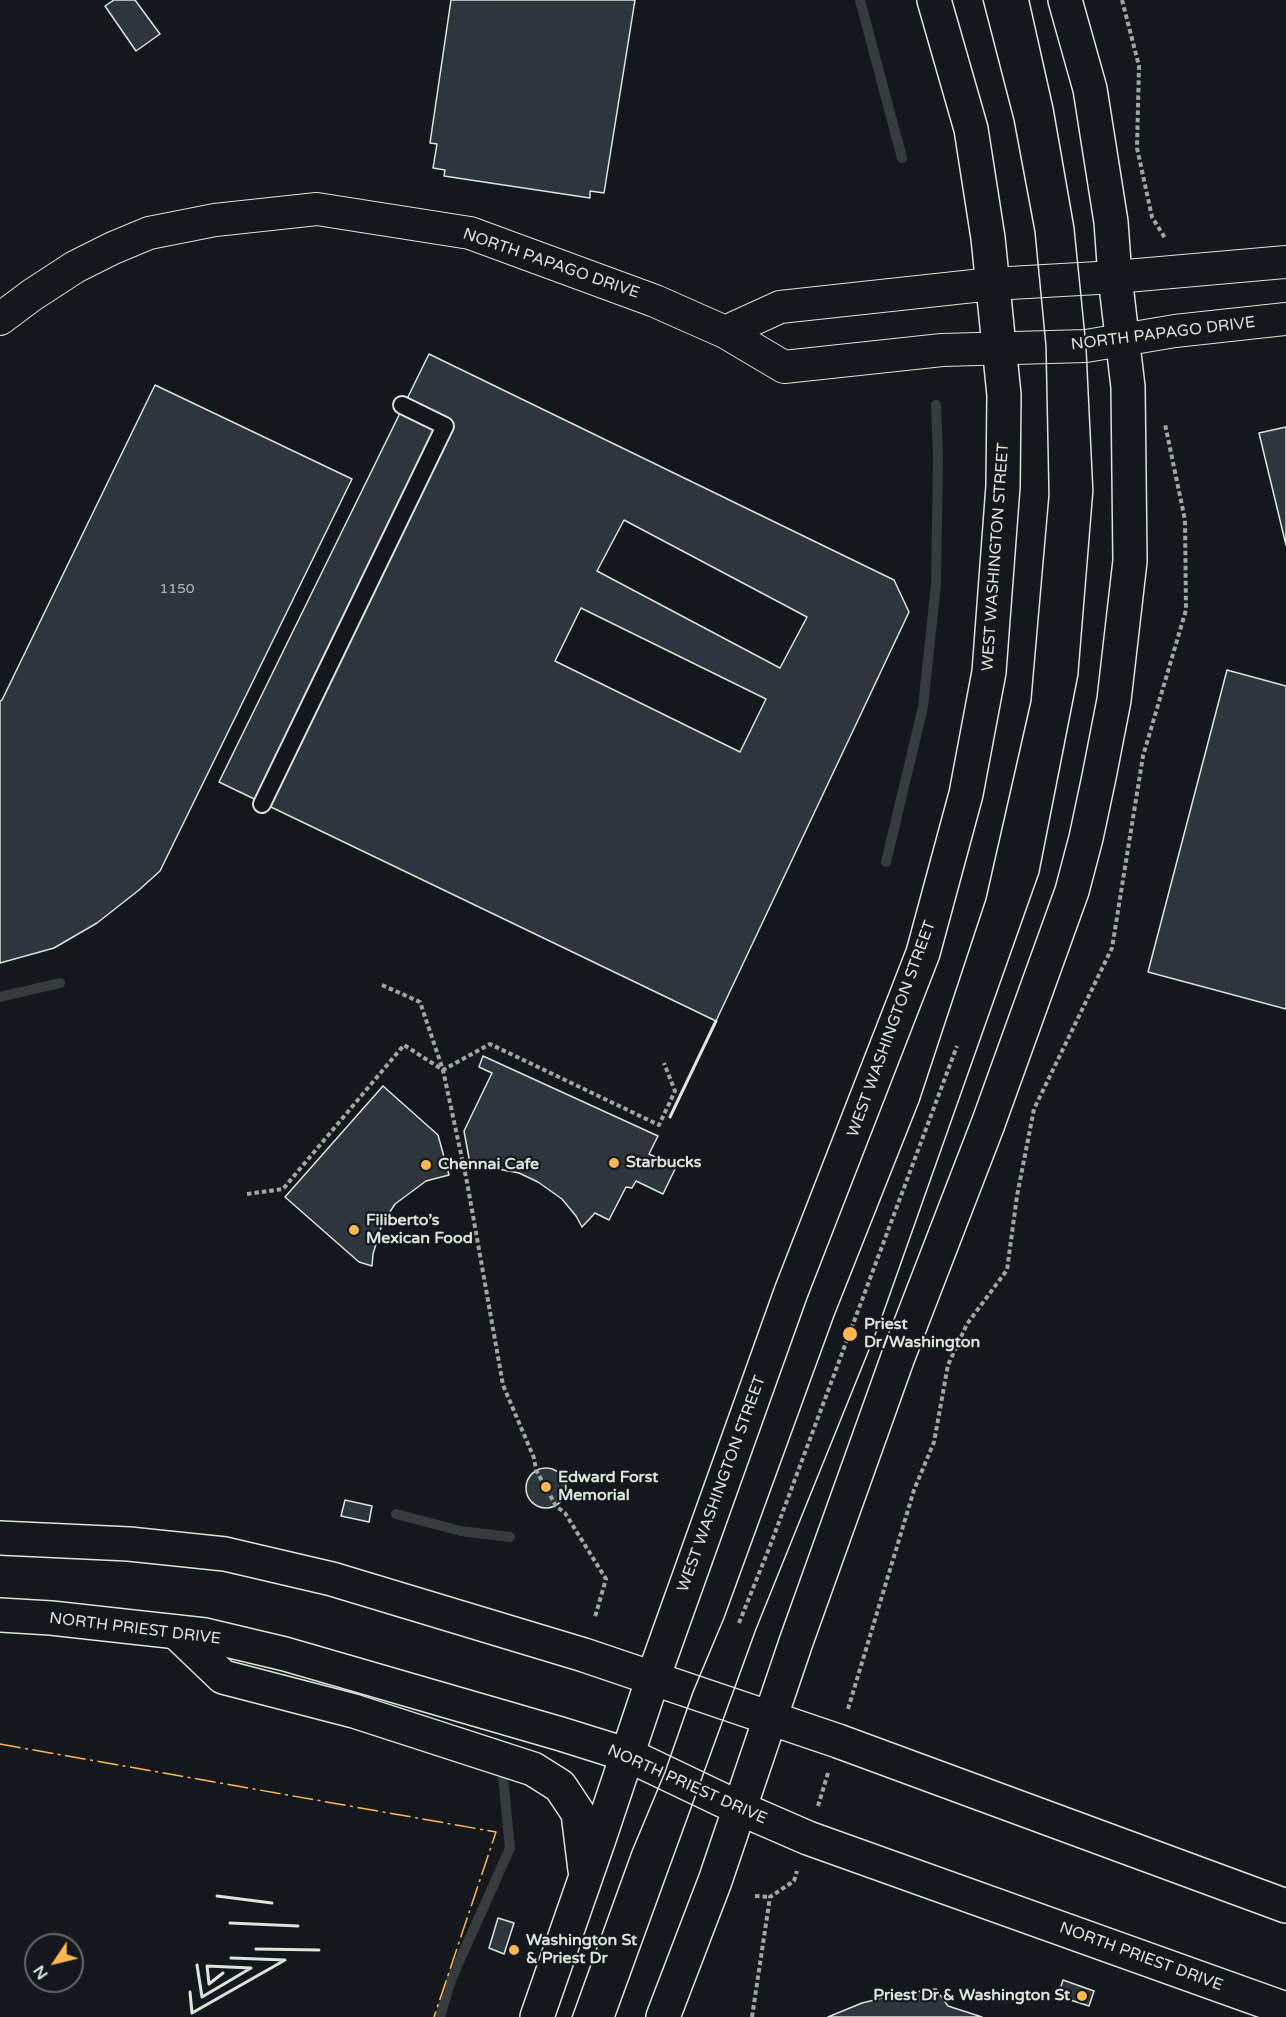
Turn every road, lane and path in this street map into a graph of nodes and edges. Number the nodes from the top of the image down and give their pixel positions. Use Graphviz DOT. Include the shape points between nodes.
graph roads {
  1 [pos="934,0"];
  2 [pos="1065,0"];
  3 [pos="1122,0"];
  4 [pos="1169,245"];
  5 [pos="1286,262"];
  6 [pos="1115,277"];
  7 [pos="992,284"];
  8 [pos="0,319"];
  9 [pos="1286,319"];
  10 [pos="725,332"];
  11 [pos="1124,339"];
  12 [pos="998,349"];
  13 [pos="402,405"];
  14 [pos="262,804"];
  15 [pos="382,985"];
  16 [pos="957,1046"];
  17 [pos="664,1064"];
  18 [pos="443,1070"];
  19 [pos="247,1194"];
  20 [pos="0,1538"];
  21 [pos="0,1615"];
  22 [pos="595,1617"];
  23 [pos="739,1623"];
  24 [pos="176,1632"];
  25 [pos="652,1678"];
  26 [pos="857,1680"];
  27 [pos="770,1718"];
  28 [pos="838,1741"];
  29 [pos="628,1755"];
  30 [pos="739,1808"];
  31 [pos="808,1838"];
  32 [pos="586,1876"];
  33 [pos="755,1896"];
  34 [pos="770,1897"];
  35 [pos="1286,1906"];
  36 [pos="1286,2010"];
  37 [pos="537,2017"];
  38 [pos="663,2017"];
  39 [pos="752,2017"];
  1 -- 7 [label="main road, WEST WASHINGTON STREET" via="971,129"];
  2 -- 6 [label="main road" via="1090,89 1111,222"];
  3 -- 4 [label="path" via="1139,66 1137,148 1152,217"];
  5 -- 6 [label="street"];
  6 -- 7 [label="street"];
  6 -- 11 [label="main road"];
  7 -- 10 [label="street" via="780,307"];
  7 -- 12 [label="main road, WEST WASHINGTON STREET"];
  8 -- 10 [label="street, NORTH PAPAGO DRIVE" via="75,267 149,233 215,220 317,209 470,232 655,301"];
  9 -- 11 [label="street, NORTH PAPAGO DRIVE"];
  10 -- 12 [label="street, NORTH PAPAGO DRIVE" via="784,367 942,350"];
  11 -- 12 [label="street, NORTH PAPAGO DRIVE" via="1086,346"];
  11 -- 27 [label="main road" via="1130,561 1113,700 1086,838 1064,913 898,1357"];
  12 -- 25 [label="main road, WEST WASHINGTON STREET" via="1004,394 1003,486 989,672 966,794 923,953 791,1292"];
  13 -- 14 [label="lane" via="445,426"];
  15 -- 18 [label="path" via="420,1002"];
  16 -- 23 [label="path"];
  17 -- 18 [label="path" via="675,1091 659,1125 490,1044"];
  18 -- 19 [label="path" via="404,1045 283,1189"];
  18 -- 22 [label="path" via="503,1385 541,1479 606,1579"];
  20 -- 25 [label="main road" via="225,1554 332,1579"];
  21 -- 24 [label="main road, NORTH PRIEST DRIVE"];
  24 -- 29 [label="main road, NORTH PRIEST DRIVE" via="285,1654"];
  24 -- 32 [label="main road" via="223,1677 354,1712 532,1769 560,1786 578,1813"];
  25 -- 27 [label="main road"];
  25 -- 29 [label="main road, WEST WASHINGTON STREET"];
  26 -- 28 [label="path"];
  27 -- 28 [label="main road"];
  27 -- 30 [label="main road"];
  28 -- 31 [label="path"];
  28 -- 35 [label="main road"];
  29 -- 30 [label="main road, NORTH PRIEST DRIVE"];
  29 -- 32 [label="main road, WEST WASHINGTON STREET"];
  30 -- 31 [label="main road, NORTH PRIEST DRIVE"];
  30 -- 38 [label="main road"];
  31 -- 34 [label="path" via="794,1881"];
  31 -- 36 [label="main road, NORTH PRIEST DRIVE"];
  32 -- 37 [label="main road, WEST WASHINGTON STREET"];
  33 -- 34 [label="path"];
  34 -- 39 [label="path"];
}
